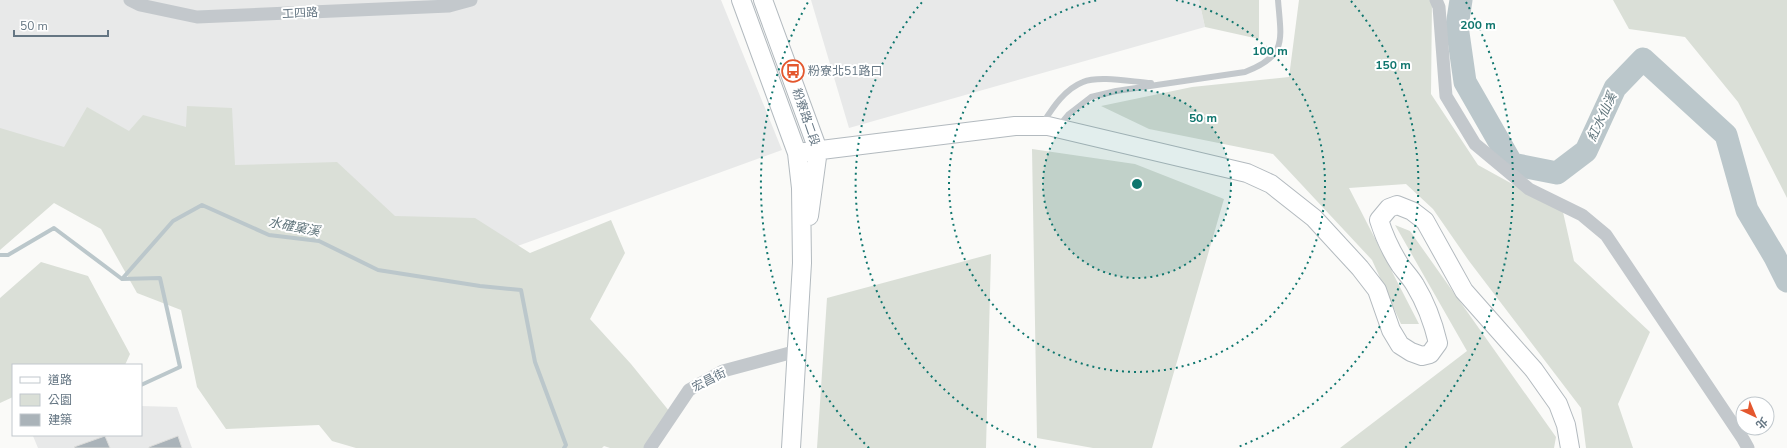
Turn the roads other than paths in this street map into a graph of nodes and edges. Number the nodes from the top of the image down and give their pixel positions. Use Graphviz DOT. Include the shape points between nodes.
graph roads {
  1 [pos="130,0"];
  2 [pos="471,0"];
  3 [pos="741,0"];
  4 [pos="763,0"];
  5 [pos="1278,0"];
  6 [pos="1436,0"];
  7 [pos="389,4"];
  8 [pos="1167,84"];
  9 [pos="1050,127"];
  10 [pos="818,150"];
  11 [pos="796,153"];
  12 [pos="802,263"];
  13 [pos="797,351"];
  14 [pos="650,448"];
  15 [pos="791,448"];
  16 [pos="1570,448"];
  17 [pos="1748,448"];
  1 -- 7 [label="street, 工四路" via="140,5 196,17"];
  2 -- 7 [label="street, 工四路" via="448,6"];
  3 -- 11 [label="street, 粉寮路二段"];
  4 -- 10 [label="street, 粉寮路二段"];
  5 -- 8 [label="lane" via="1280,46 1272,58 1245,72"];
  6 -- 17 [label="street" via="1439,7 1446,96 1475,144 1529,189 1582,215 1606,235"];
  8 -- 9 [label="lane" via="1091,97"];
  8 -- 9 [label="lane" via="1109,79 1084,81 1068,91 1053,109"];
  9 -- 10 [label="street" via="1015,126"];
  9 -- 16 [label="street" via="1247,173 1271,184 1314,218 1360,268 1378,290 1391,330 1400,345 1422,356 1430,354 1438,343 1434,324 1415,285 1384,236 1379,220 1389,208 1397,205 1412,212 1425,221 1464,291 1534,370 1558,404"];
  10 -- 11 [label="street"];
  10 -- 12 [label="street, 粉寮路二段"];
  11 -- 12 [label="street, 粉寮路二段" via="801,188"];
  12 -- 13 [label="street, 粉寮路二段"];
  13 -- 14 [label="street, 宏昌街" via="723,371 689,390"];
  13 -- 15 [label="street, 粉寮路二段"];
}
